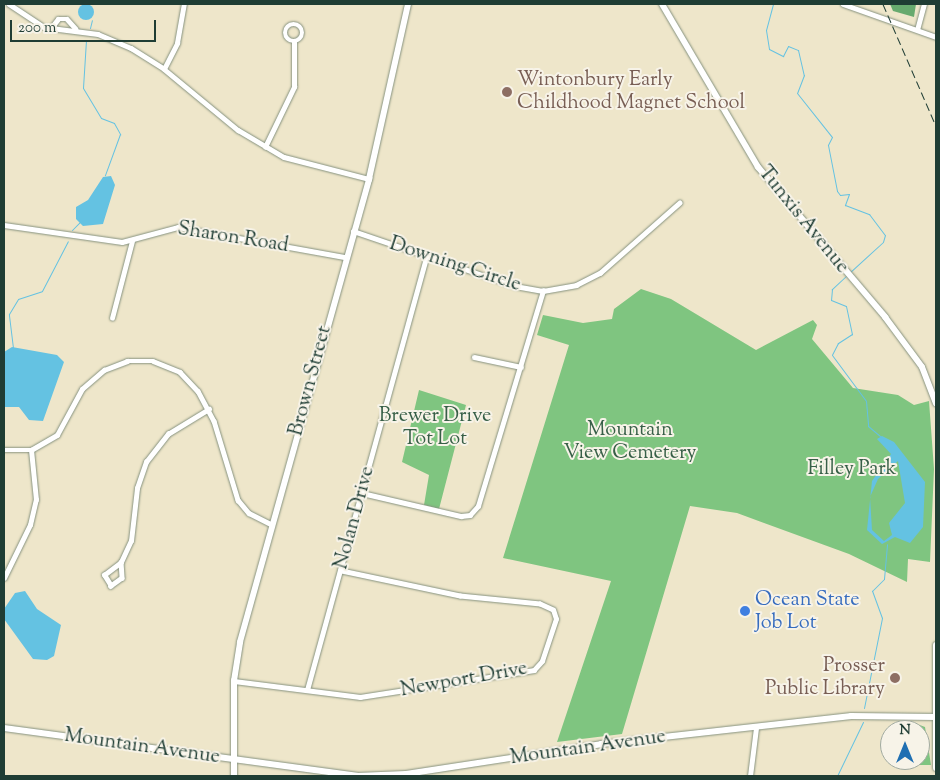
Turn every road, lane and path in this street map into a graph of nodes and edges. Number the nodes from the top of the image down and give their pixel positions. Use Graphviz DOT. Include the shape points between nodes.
graph roads {
  1 [pos="9,4"];
  2 [pos="184,4"];
  3 [pos="408,4"];
  4 [pos="662,4"];
  5 [pos="843,4"];
  6 [pos="924,4"];
  7 [pos="52,28"];
  8 [pos="76,29"];
  9 [pos="916,30"];
  10 [pos="936,37"];
  11 [pos="294,42"];
  12 [pos="164,68"];
  13 [pos="265,147"];
  14 [pos="369,179"];
  15 [pos="679,203"];
  16 [pos="4,225"];
  17 [pos="353,231"];
  18 [pos="132,240"];
  19 [pos="345,257"];
  20 [pos="426,258"];
  21 [pos="543,291"];
  22 [pos="112,318"];
  23 [pos="474,357"];
  24 [pos="521,367"];
  25 [pos="936,403"];
  26 [pos="209,409"];
  27 [pos="4,450"];
  28 [pos="31,450"];
  29 [pos="362,494"];
  30 [pos="271,524"];
  31 [pos="121,562"];
  32 [pos="341,571"];
  33 [pos="4,578"];
  34 [pos="936,645"];
  35 [pos="936,666"];
  36 [pos="234,681"];
  37 [pos="307,690"];
  38 [pos="935,717"];
  39 [pos="4,728"];
  40 [pos="756,728"];
  41 [pos="234,761"];
  42 [pos="936,768"];
  43 [pos="234,776"];
  44 [pos="750,776"];
  1 -- 7 [label="street" via="28,19"];
  2 -- 12 [label="street" via="177,43"];
  3 -- 14 [label="street, Brown Street"];
  4 -- 25 [label="main road, Tunxis Avenue" via="758,168 922,367"];
  5 -- 9 [label="street"];
  6 -- 9 [label="street"];
  7 -- 8 [label="street"];
  7 -- 8 [label="street" via="58,19 67,19"];
  8 -- 12 [label="street" via="98,34"];
  9 -- 10 [label="street"];
  11 -- 11 [label="street" via="285,33 295,24 303,34"];
  11 -- 13 [label="street" via="294,87"];
  12 -- 13 [label="street"];
  13 -- 14 [label="street" via="300,162"];
  14 -- 17 [label="street, Brown Street"];
  15 -- 21 [label="street, Downing Circle" via="600,273 576,285"];
  16 -- 18 [label="street, Sharon Road" via="109,242"];
  17 -- 19 [label="street, Brown Street"];
  17 -- 20 [label="street, Downing Circle"];
  18 -- 19 [label="street, Sharon Road" via="178,227"];
  18 -- 22 [label="street"];
  19 -- 30 [label="street, Brown Street"];
  20 -- 21 [label="street, Downing Circle"];
  20 -- 29 [label="street, Nolan Drive"];
  21 -- 24 [label="street"];
  23 -- 24 [label="street"];
  24 -- 29 [label="street" via="478,506 470,514 461,516"];
  26 -- 28 [label="street" via="193,384 171,368 141,360 115,364 82,390 57,435"];
  26 -- 30 [label="street" via="238,500 249,513"];
  26 -- 31 [label="street" via="168,434 146,462 136,493 131,541"];
  27 -- 28 [label="street"];
  28 -- 33 [label="street" via="36,500 30,525"];
  29 -- 32 [label="street, Nolan Drive"];
  30 -- 36 [label="street, Brown Street" via="240,642"];
  31 -- 31 [label="street" via="106,572 104,579 111,586 122,578"];
  32 -- 37 [label="street, Nolan Drive"];
  32 -- 37 [label="street, Newport Drive" via="460,596 540,604 553,610 556,619 542,661 534,670 360,697"];
  34 -- 35 [label="main road"];
  35 -- 38 [label="main road"];
  36 -- 37 [label="street, Newport Drive"];
  36 -- 41 [label="street, Brown Street"];
  38 -- 40 [label="main road, Mountain Avenue" via="887,713"];
  38 -- 42 [label="main road"];
  39 -- 41 [label="main road, Mountain Avenue"];
  40 -- 41 [label="main road, Mountain Avenue" via="601,744 406,774 308,773"];
  40 -- 44 [label="street"];
  41 -- 43 [label="street, Brown Street"];
}
